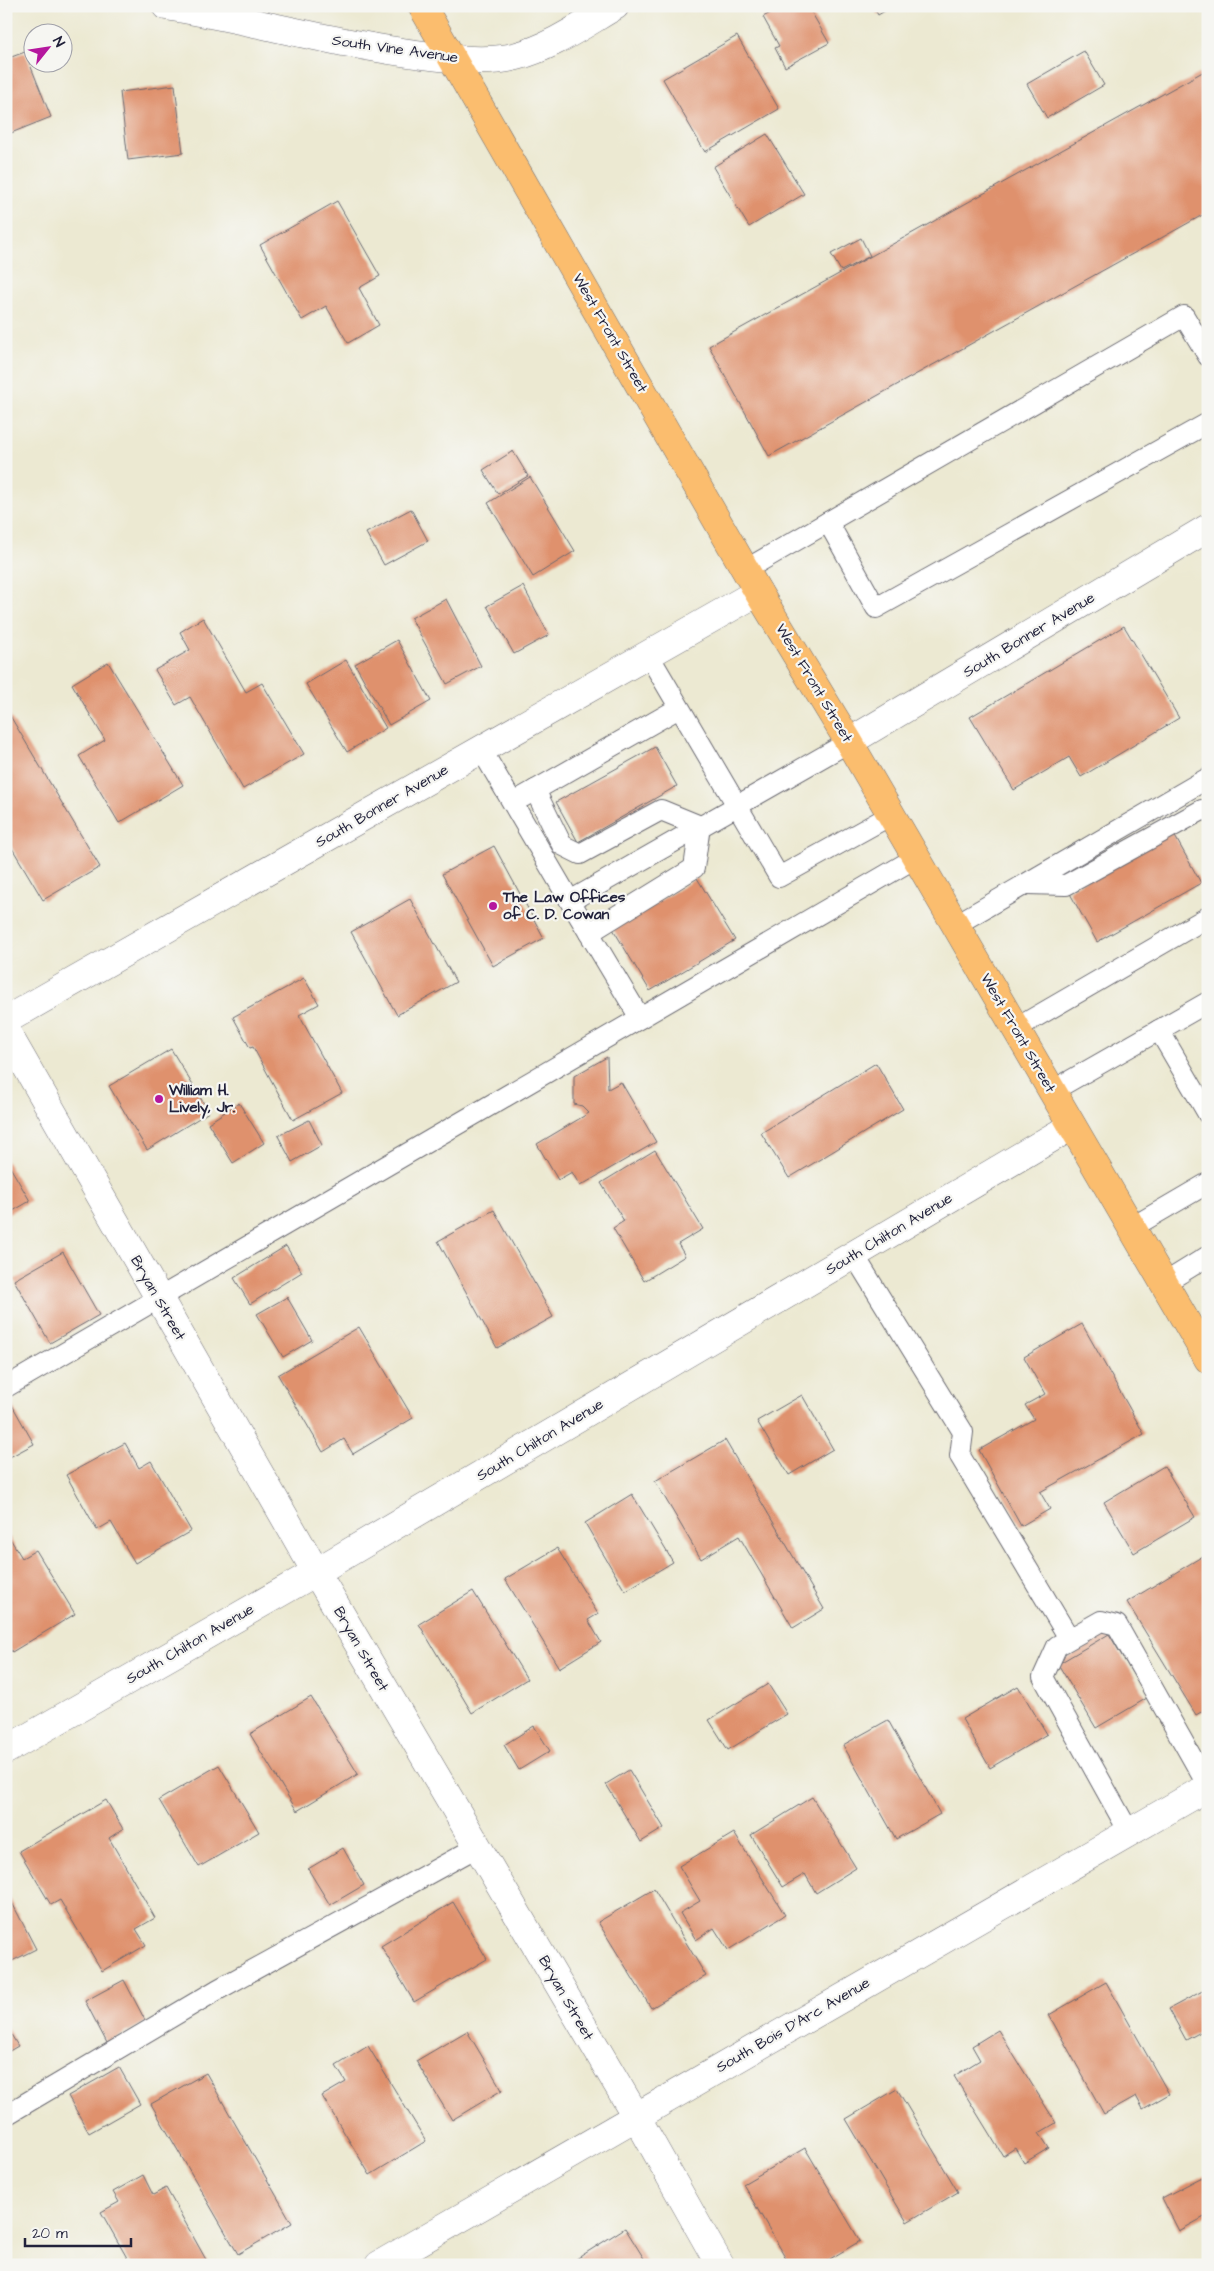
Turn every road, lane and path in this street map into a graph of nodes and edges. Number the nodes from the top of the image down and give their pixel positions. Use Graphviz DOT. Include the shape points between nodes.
graph roads {
  1 [pos="166,6"];
  2 [pos="422,6"];
  3 [pos="615,6"];
  4 [pos="454,59"];
  5 [pos="1207,351"];
  6 [pos="1208,423"];
  7 [pos="828,522"];
  8 [pos="1208,528"];
  9 [pos="752,581"];
  10 [pos="648,654"];
  11 [pos="679,708"];
  12 [pos="849,742"];
  13 [pos="481,749"];
  14 [pos="1208,778"];
  15 [pos="535,790"];
  16 [pos="513,802"];
  17 [pos="737,806"];
  18 [pos="1208,811"];
  19 [pos="892,815"];
  20 [pos="700,826"];
  21 [pos="916,857"];
  22 [pos="1026,884"];
  23 [pos="570,901"];
  24 [pos="1208,917"];
  25 [pos="956,926"];
  26 [pos="589,933"];
  27 [pos="1208,1002"];
  28 [pos="640,1018"];
  29 [pos="6,1020"];
  30 [pos="1015,1029"];
  31 [pos="6,1030"];
  32 [pos="1159,1030"];
  33 [pos="1052,1091"];
  34 [pos="1208,1114"];
  35 [pos="1072,1126"];
  36 [pos="1208,1182"];
  37 [pos="1131,1228"];
  38 [pos="854,1255"];
  39 [pos="1208,1256"];
  40 [pos="1163,1284"];
  41 [pos="158,1298"];
  42 [pos="1208,1359"];
  43 [pos="6,1387"];
  44 [pos="316,1572"];
  45 [pos="1069,1638"];
  46 [pos="6,1750"];
  47 [pos="1208,1786"];
  48 [pos="1129,1832"];
  49 [pos="478,1846"];
  50 [pos="6,2115"];
  51 [pos="636,2116"];
  52 [pos="388,2263"];
  53 [pos="720,2265"];
  1 -- 4 [label="street, South Vine Avenue" via="345,43"];
  2 -- 4 [label="main road, West Front Street"];
  3 -- 4 [label="street, South Vine Avenue" via="544,46 517,56 495,60"];
  4 -- 9 [label="main road, West Front Street"];
  5 -- 7 [label="lane" via="1184,316"];
  6 -- 7 [label="lane" via="876,608"];
  7 -- 9 [label="lane"];
  8 -- 12 [label="street, South Bonner Avenue"];
  9 -- 10 [label="street, South Bonner Avenue"];
  9 -- 12 [label="main road, West Front Street"];
  10 -- 11 [label="lane"];
  10 -- 13 [label="street, South Bonner Avenue"];
  11 -- 15 [label="lane"];
  11 -- 17 [label="lane"];
  12 -- 17 [label="lane"];
  12 -- 19 [label="main road, West Front Street"];
  13 -- 16 [label="lane"];
  13 -- 29 [label="street, South Bonner Avenue"];
  14 -- 22 [label="lane"];
  15 -- 16 [label="lane"];
  15 -- 20 [label="lane" via="562,845 580,854 661,810"];
  16 -- 23 [label="lane"];
  17 -- 19 [label="lane" via="779,877"];
  17 -- 20 [label="lane"];
  18 -- 22 [label="lane" via="1202,810 1066,885"];
  19 -- 21 [label="main road, West Front Street"];
  20 -- 23 [label="lane"];
  20 -- 26 [label="lane" via="694,868"];
  21 -- 25 [label="main road, West Front Street"];
  21 -- 28 [label="lane"];
  22 -- 25 [label="lane"];
  23 -- 26 [label="lane"];
  24 -- 30 [label="lane"];
  25 -- 30 [label="main road, West Front Street"];
  26 -- 28 [label="lane"];
  27 -- 32 [label="lane"];
  28 -- 41 [label="lane"];
  30 -- 33 [label="main road, West Front Street"];
  31 -- 41 [label="street, Bryan Street"];
  32 -- 33 [label="lane"];
  32 -- 34 [label="lane"];
  33 -- 35 [label="main road, West Front Street"];
  35 -- 37 [label="main road, West Front Street"];
  35 -- 38 [label="street, South Chilton Avenue"];
  36 -- 37 [label="lane"];
  37 -- 40 [label="main road, West Front Street"];
  38 -- 44 [label="street, South Chilton Avenue"];
  38 -- 45 [label="lane" via="962,1432 960,1456"];
  39 -- 40 [label="lane"];
  40 -- 42 [label="main road, West Front Street"];
  41 -- 43 [label="lane"];
  41 -- 44 [label="street, Bryan Street"];
  44 -- 46 [label="street, South Chilton Avenue"];
  44 -- 49 [label="street, Bryan Street"];
  45 -- 47 [label="lane" via="1101,1620 1117,1625"];
  45 -- 48 [label="lane" via="1057,1646 1043,1676"];
  47 -- 48 [label="street, South Bois D'Arc Avenue"];
  48 -- 51 [label="street, South Bois D'Arc Avenue"];
  49 -- 50 [label="lane" via="217,1990"];
  49 -- 51 [label="street, Bryan Street"];
  51 -- 52 [label="street, South Bois D'Arc Avenue"];
  51 -- 53 [label="street, Bryan Street"];
}
